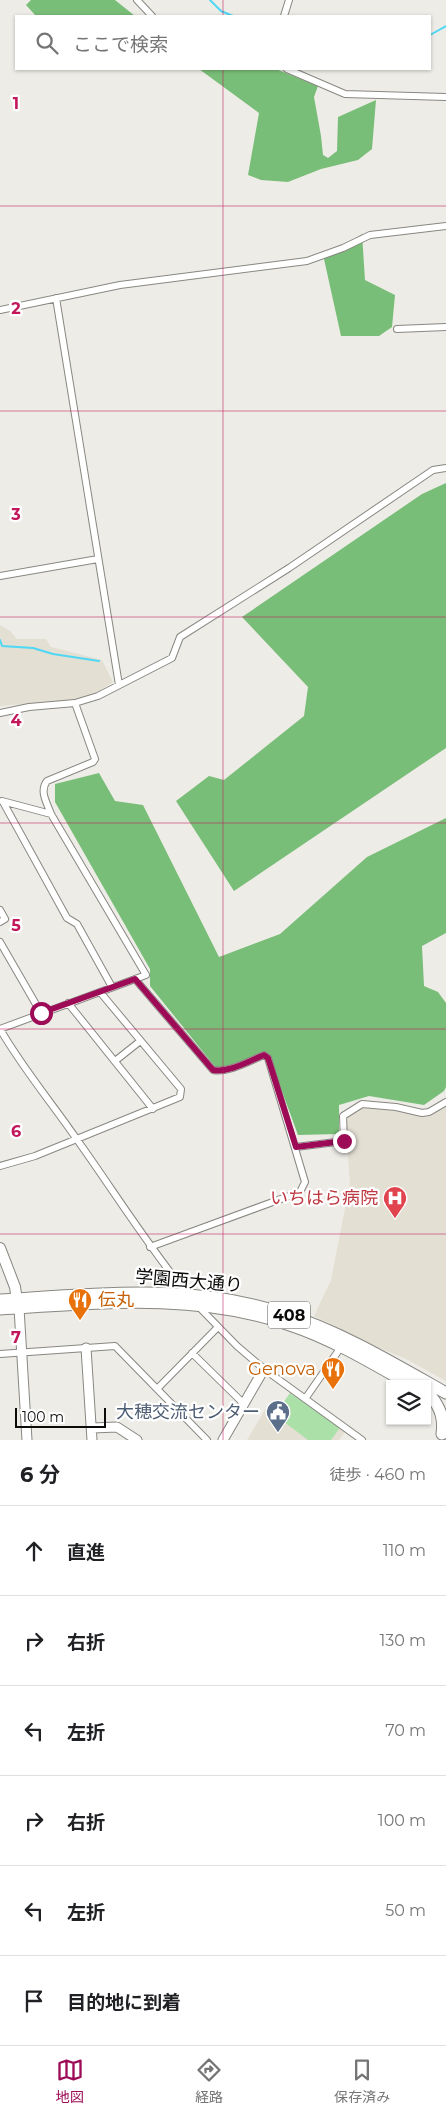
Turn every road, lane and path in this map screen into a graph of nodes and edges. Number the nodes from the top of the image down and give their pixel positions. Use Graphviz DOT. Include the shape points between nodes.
graph roads {
  1 [pos="137,0"];
  2 [pos="290,0"];
  3 [pos="151,15"];
  4 [pos="284,15"];
  5 [pos="289,70"];
  6 [pos="446,97"];
  7 [pos="446,226"];
  8 [pos="56,298"];
  9 [pos="0,310"];
  10 [pos="446,327"];
  11 [pos="397,329"];
  12 [pos="446,468"];
  13 [pos="98,559"];
  14 [pos="0,576"];
  15 [pos="119,685"];
  16 [pos="76,703"];
  17 [pos="0,713"];
  18 [pos="2,801"];
  19 [pos="51,814"];
  20 [pos="0,910"];
  21 [pos="0,922"];
  22 [pos="0,942"];
  23 [pos="135,979"];
  24 [pos="112,987"];
  25 [pos="100,992"];
  26 [pos="68,1004"];
  27 [pos="41,1013"];
  28 [pos="0,1029"];
  29 [pos="140,1042"];
  30 [pos="115,1061"];
  31 [pos="446,1102"];
  32 [pos="153,1109"];
  33 [pos="77,1139"];
  34 [pos="296,1147"];
  35 [pos="0,1166"];
  36 [pos="150,1247"];
  37 [pos="0,1248"];
  38 [pos="188,1295"];
  39 [pos="0,1300"];
  40 [pos="18,1303"];
  41 [pos="196,1304"];
  42 [pos="0,1309"];
  43 [pos="218,1327"];
  44 [pos="341,1347"];
  45 [pos="86,1348"];
  46 [pos="22,1352"];
  47 [pos="192,1353"];
  48 [pos="0,1354"];
  49 [pos="264,1369"];
  50 [pos="402,1380"];
  51 [pos="157,1389"];
  52 [pos="438,1392"];
  53 [pos="305,1399"];
  54 [pos="244,1404"];
  55 [pos="446,1404"];
  56 [pos="92,1428"];
  57 [pos="442,1433"];
  58 [pos="27,1440"];
  59 [pos="92,1440"];
  60 [pos="137,1440"];
  61 [pos="207,1440"];
  62 [pos="223,1440"];
  63 [pos="362,1440"];
  1 -- 3 [label="street"];
  2 -- 4 [label="street"];
  5 -- 6 [label="street" via="345,94"];
  7 -- 8 [label="street" via="370,235 307,261 120,285"];
  8 -- 9 [label="street"];
  8 -- 13 [label="street"];
  10 -- 11 [label="street"];
  12 -- 15 [label="street" via="433,470 180,637 172,658"];
  13 -- 14 [label="street"];
  13 -- 15 [label="street"];
  15 -- 16 [label="street"];
  16 -- 17 [label="street"];
  16 -- 19 [label="street" via="95,759 43,785"];
  18 -- 19 [label="street"];
  18 -- 24 [label="street" via="67,918 77,924"];
  19 -- 23 [label="street" via="146,975"];
  20 -- 21 [label="street" via="5,919"];
  22 -- 27 [label="street"];
  23 -- 24 [label="street"];
  23 -- 34 [label="street" via="213,1070 227,1069 264,1055 268,1058"];
  24 -- 25 [label="street"];
  25 -- 26 [label="street"];
  25 -- 29 [label="street"];
  26 -- 27 [label="street"];
  26 -- 30 [label="street"];
  27 -- 28 [label="street"];
  28 -- 33 [label="street" via="13,1052"];
  29 -- 30 [label="street"];
  29 -- 32 [label="street" via="181,1089 180,1097"];
  30 -- 32 [label="street"];
  31 -- 34 [label="street" via="422,1113 362,1104 343,1116 344,1141"];
  32 -- 33 [label="street"];
  33 -- 35 [label="street"];
  33 -- 36 [label="street"];
  34 -- 36 [label="street" via="305,1182 300,1192"];
  36 -- 38 [label="street"];
  37 -- 40 [label="main road"];
  38 -- 40 [label="highway, 学園西大通り / 408" via="119,1293"];
  38 -- 41 [label="street"];
  38 -- 52 [label="highway, 学園西大通り / 408" via="251,1304 307,1322 384,1358"];
  39 -- 40 [label="highway, 学園西大通り / 408"];
  40 -- 41 [label="highway, 学園西大通り / 408" via="122,1301"];
  40 -- 42 [label="highway, 学園西大通り / 408"];
  40 -- 46 [label="street"];
  41 -- 43 [label="street"];
  41 -- 44 [label="highway, 学園西大通り / 408" via="238,1310 290,1325"];
  43 -- 47 [label="street"];
  43 -- 49 [label="street"];
  44 -- 50 [label="highway, 学園西大通り / 408"];
  44 -- 53 [label="street"];
  45 -- 46 [label="street"];
  45 -- 51 [label="street" via="114,1346"];
  45 -- 56 [label="street"];
  46 -- 48 [label="street"];
  46 -- 58 [label="street"];
  47 -- 51 [label="street"];
  47 -- 54 [label="street"];
  49 -- 53 [label="street"];
  49 -- 54 [label="street"];
  51 -- 61 [label="street"];
  52 -- 55 [label="highway, 学園西大通り / 408"];
  52 -- 57 [label="highway"];
  53 -- 63 [label="street"];
  54 -- 62 [label="street"];
  56 -- 59 [label="street"];
  56 -- 60 [label="street" via="120,1428"];
}
